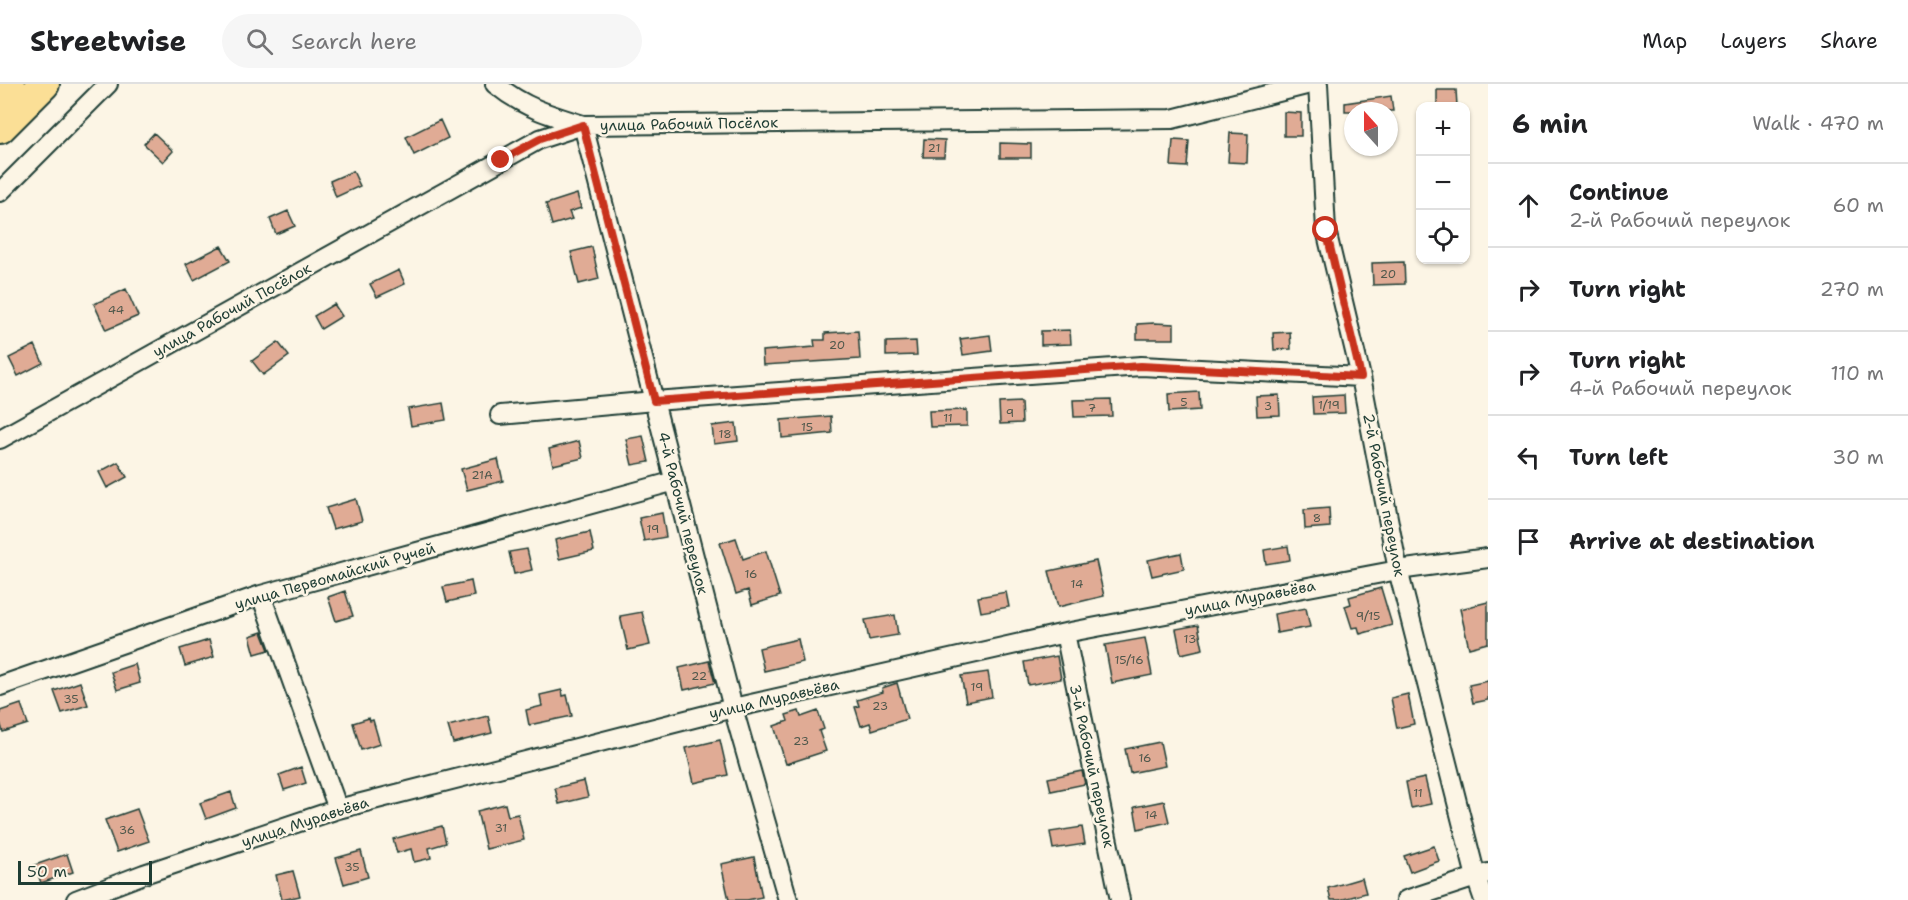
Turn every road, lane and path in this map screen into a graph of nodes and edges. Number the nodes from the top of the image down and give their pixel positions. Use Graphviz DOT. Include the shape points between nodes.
graph roads {
  1 [pos="9,84"];
  2 [pos="44,84"];
  3 [pos="108,84"];
  4 [pos="495,84"];
  5 [pos="1310,84"];
  6 [pos="1318,84"];
  7 [pos="0,94"];
  8 [pos="583,125"];
  9 [pos="0,128"];
  10 [pos="0,192"];
  11 [pos="1361,377"];
  12 [pos="654,401"];
  13 [pos="500,415"];
  14 [pos="0,439"];
  15 [pos="675,481"];
  16 [pos="1488,558"];
  17 [pos="1398,570"];
  18 [pos="261,595"];
  19 [pos="1065,633"];
  20 [pos="0,686"];
  21 [pos="733,708"];
  22 [pos="338,809"];
  23 [pos="1482,875"];
  24 [pos="76,900"];
  25 [pos="788,900"];
  26 [pos="1120,900"];
  27 [pos="1406,900"];
  28 [pos="1484,900"];
  1 -- 7 [label="highway"];
  2 -- 9 [label="highway"];
  3 -- 10 [label="street"];
  4 -- 8 [label="street" via="543,114"];
  5 -- 8 [label="street, улица Рабочий Посёлок" via="1172,119"];
  6 -- 11 [label="street, 2-й Рабочий переулок" via="1326,230"];
  8 -- 12 [label="street, 4-й Рабочий переулок"];
  8 -- 14 [label="street, улица Рабочий Посёлок" via="540,139"];
  11 -- 12 [label="street" via="1141,366"];
  11 -- 17 [label="street, 2-й Рабочий переулок"];
  12 -- 13 [label="street"];
  12 -- 15 [label="street, 4-й Рабочий переулок"];
  15 -- 18 [label="street, улица Первомайский Ручей"];
  15 -- 21 [label="street, 4-й Рабочий переулок"];
  16 -- 17 [label="street, улица Муравьёва"];
  17 -- 19 [label="street, улица Муравьёва"];
  17 -- 23 [label="street, 2-й Рабочий переулок"];
  18 -- 20 [label="street, улица Первомайский Ручей"];
  18 -- 22 [label="street"];
  19 -- 21 [label="street, улица Муравьёва"];
  19 -- 26 [label="street, 3-й Рабочий переулок"];
  21 -- 22 [label="street, улица Муравьёва"];
  21 -- 25 [label="street, 4-й Рабочий переулок"];
  22 -- 24 [label="street, улица Муравьёва"];
  23 -- 27 [label="street"];
  23 -- 28 [label="street, 2-й Рабочий переулок"];
}
